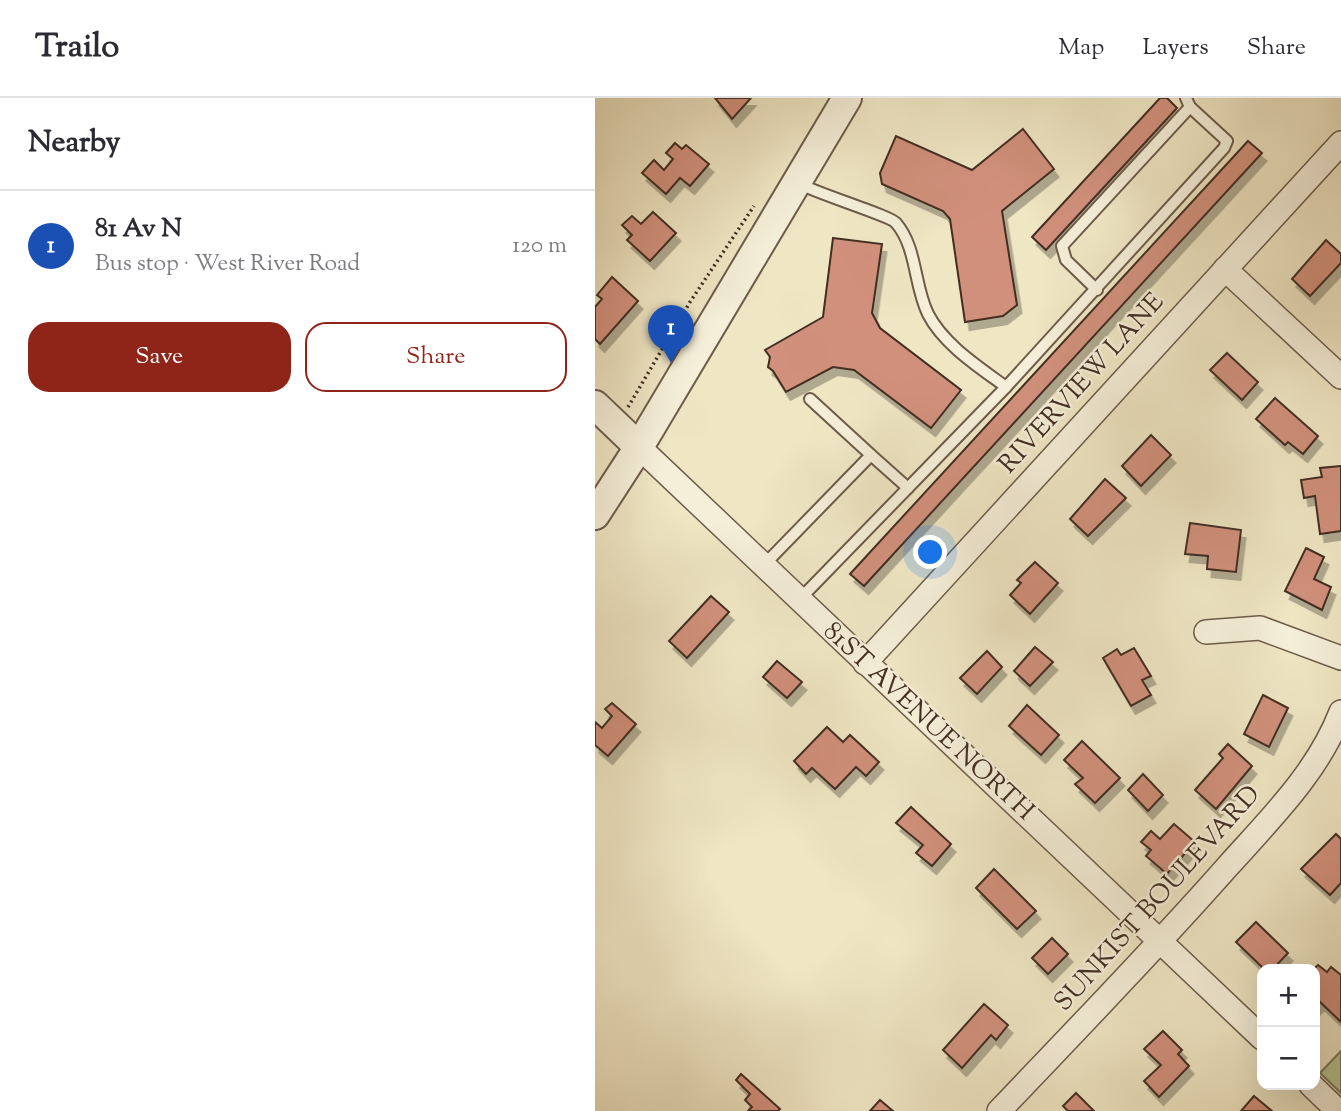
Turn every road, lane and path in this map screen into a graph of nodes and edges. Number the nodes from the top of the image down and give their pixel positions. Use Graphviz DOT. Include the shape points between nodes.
graph roads {
  1 [pos="848,98"];
  2 [pos="1188,102"];
  3 [pos="1341,143"];
  4 [pos="797,183"];
  5 [pos="759,199"];
  6 [pos="1225,268"];
  7 [pos="1097,289"];
  8 [pos="1341,377"];
  9 [pos="1006,387"];
  10 [pos="810,399"];
  11 [pos="595,405"];
  12 [pos="628,407"];
  13 [pos="639,447"];
  14 [pos="871,455"];
  15 [pos="908,488"];
  16 [pos="595,514"];
  17 [pos="763,566"];
  18 [pos="799,600"];
  19 [pos="1206,632"];
  20 [pos="1341,659"];
  21 [pos="865,663"];
  22 [pos="1341,712"];
  23 [pos="1161,942"];
  24 [pos="1257,1033"];
  25 [pos="1316,1090"];
  26 [pos="999,1111"];
  27 [pos="1338,1111"];
  1 -- 4 [label="street"];
  2 -- 7 [label="lane" via="1062,246 1066,260"];
  2 -- 7 [label="lane" via="1227,141 1224,148"];
  3 -- 6 [label="street, RIVERVIEW LANE"];
  4 -- 9 [label="lane" via="895,220 906,239 928,315 960,353"];
  4 -- 13 [label="street"];
  5 -- 12 [label="path"];
  6 -- 8 [label="street"];
  6 -- 21 [label="street, RIVERVIEW LANE"];
  7 -- 9 [label="lane"];
  9 -- 15 [label="lane"];
  10 -- 14 [label="lane"];
  11 -- 13 [label="street, 81ST AVENUE NORTH"];
  13 -- 16 [label="street"];
  13 -- 17 [label="street, 81ST AVENUE NORTH"];
  14 -- 15 [label="lane"];
  14 -- 17 [label="lane"];
  15 -- 18 [label="lane"];
  17 -- 18 [label="street, 81ST AVENUE NORTH"];
  18 -- 21 [label="street, 81ST AVENUE NORTH"];
  19 -- 20 [label="street" via="1260,628"];
  21 -- 23 [label="street, 81ST AVENUE NORTH"];
  22 -- 23 [label="street, SUNKIST BOULEVARD" via="1321,755 1300,785"];
  23 -- 24 [label="street, 81ST AVENUE NORTH"];
  23 -- 26 [label="street, SUNKIST BOULEVARD"];
  25 -- 27 [label="street"];
}
